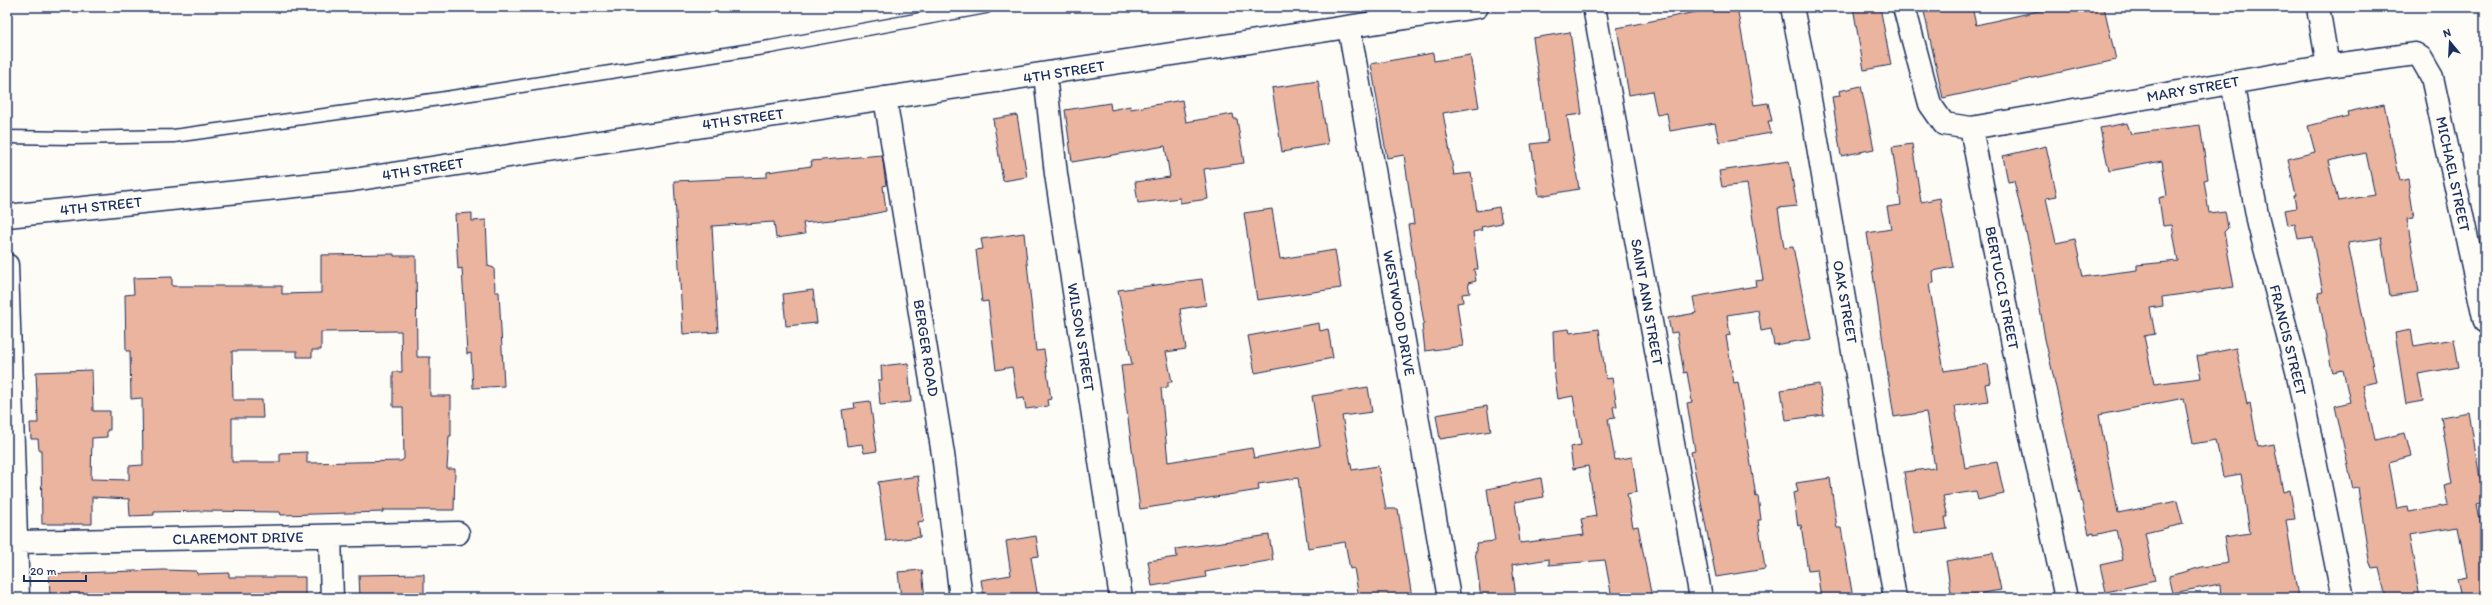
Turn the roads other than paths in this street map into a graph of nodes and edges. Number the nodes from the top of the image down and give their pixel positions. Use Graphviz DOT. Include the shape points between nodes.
graph roads {
  1 [pos="986,7"];
  2 [pos="1478,7"];
  3 [pos="1594,7"];
  4 [pos="1792,7"];
  5 [pos="1904,7"];
  6 [pos="2318,7"];
  7 [pos="1349,28"];
  8 [pos="2415,54"];
  9 [pos="2328,66"];
  10 [pos="1045,75"];
  11 [pos="2232,82"];
  12 [pos="885,98"];
  13 [pos="1971,128"];
  14 [pos="7,137"];
  15 [pos="7,216"];
  16 [pos="7,265"];
  17 [pos="2485,322"];
  18 [pos="458,533"];
  19 [pos="330,536"];
  20 [pos="18,542"];
  21 [pos="18,598"];
  22 [pos="332,598"];
  23 [pos="962,598"];
  24 [pos="1121,598"];
  25 [pos="1449,598"];
  26 [pos="1700,598"];
  27 [pos="1895,598"];
  28 [pos="2066,598"];
  29 [pos="2343,598"];
  1 -- 14 [label="lane" via="770,47 439,99 181,135"];
  2 -- 7 [label="street, 4TH STREET"];
  3 -- 26 [label="street, SAINT ANN STREET"];
  4 -- 27 [label="street, OAK STREET"];
  5 -- 13 [label="street" via="1930,104 1944,124"];
  6 -- 9 [label="street"];
  7 -- 10 [label="street, 4TH STREET"];
  7 -- 25 [label="street, WESTWOOD DRIVE"];
  8 -- 9 [label="street, MARY STREET"];
  8 -- 17 [label="street, MICHAEL STREET" via="2421,58 2432,77"];
  9 -- 11 [label="street, MARY STREET"];
  10 -- 12 [label="street, 4TH STREET"];
  10 -- 24 [label="street, WILSON STREET" via="1056,174"];
  11 -- 13 [label="street, MARY STREET"];
  11 -- 29 [label="street, FRANCIS STREET" via="2259,225 2297,371"];
  12 -- 15 [label="street, 4TH STREET" via="353,180"];
  12 -- 23 [label="street, BERGER ROAD" via="943,454"];
  13 -- 28 [label="street, BERTUCCI STREET" via="2027,417"];
  16 -- 20 [label="street"];
  18 -- 19 [label="street, CLAREMONT DRIVE"];
  19 -- 20 [label="street, CLAREMONT DRIVE"];
  19 -- 22 [label="street"];
  20 -- 21 [label="street"];
}
